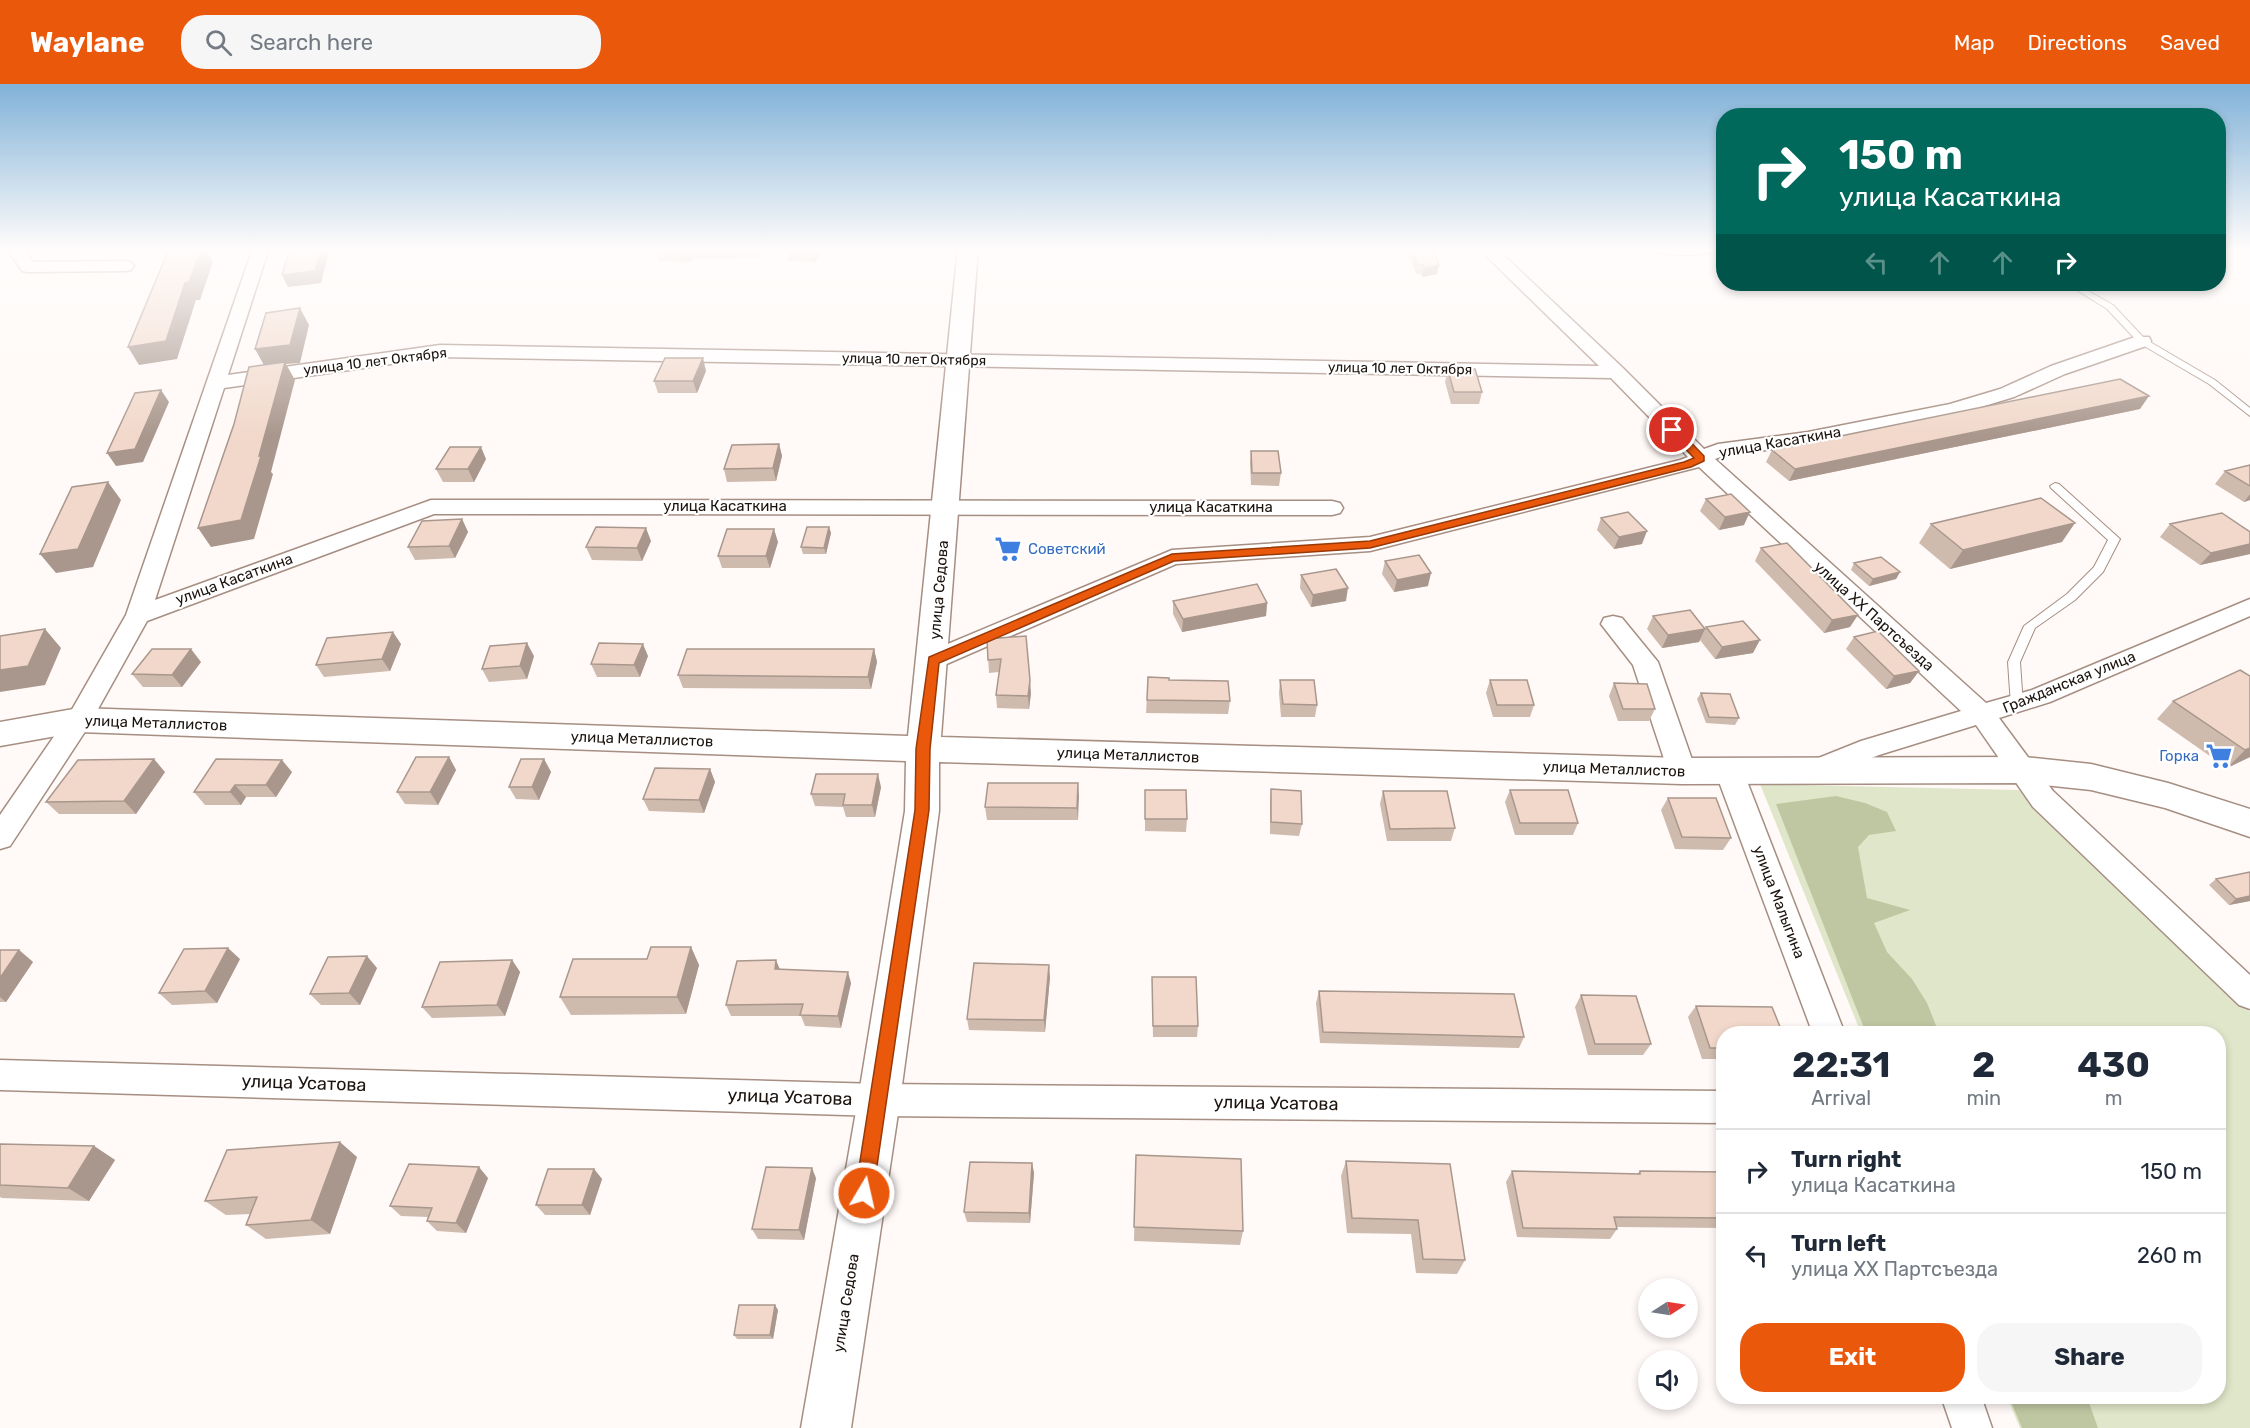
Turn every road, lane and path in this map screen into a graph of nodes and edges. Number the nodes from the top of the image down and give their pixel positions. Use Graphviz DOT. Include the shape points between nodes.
graph roads {
  1 [pos="240,311"];
  2 [pos="964,311"];
  3 [pos="1552,311"];
  4 [pos="2114,311"];
  5 [pos="2142,341"];
  6 [pos="960,360"];
  7 [pos="1616,372"];
  8 [pos="215,384"];
  9 [pos="2250,413"];
  10 [pos="1701,458"];
  11 [pos="2055,486"];
  12 [pos="946,506"];
  13 [pos="1332,508"];
  14 [pos="2250,607"];
  15 [pos="138,615"];
  16 [pos="1613,624"];
  17 [pos="933,660"];
  18 [pos="2017,705"];
  19 [pos="1983,716"];
  20 [pos="79,720"];
  21 [pos="0,734"];
  22 [pos="923,749"];
  23 [pos="1816,770"];
  24 [pos="2024,770"];
  25 [pos="1682,771"];
  26 [pos="1728,771"];
  27 [pos="2250,823"];
  28 [pos="0,838"];
  29 [pos="2250,995"];
  30 [pos="1826,1026"];
  31 [pos="0,1075"];
  32 [pos="879,1100"];
  33 [pos="1716,1107"];
  34 [pos="1963,1404"];
  35 [pos="826,1428"];
  36 [pos="1972,1428"];
  1 -- 8 [label="street"];
  2 -- 6 [label="street, улица Седова"];
  3 -- 7 [label="street, улица XX Партсъезда"];
  4 -- 5 [label="lane"];
  5 -- 9 [label="lane" via="2212,382"];
  5 -- 10 [label="street, улица Касаткина" via="1954,409 1808,438 1718,450"];
  6 -- 7 [label="street, улица 10 лет Октября"];
  6 -- 8 [label="street, улица 10 лет Октября" via="440,351"];
  6 -- 12 [label="street, улица Седова"];
  7 -- 10 [label="street, улица XX Партсъезда"];
  8 -- 15 [label="street"];
  10 -- 17 [label="street, улица Касаткина" via="1687,465 1370,544 1172,558"];
  10 -- 19 [label="street, улица XX Партсъезда"];
  11 -- 18 [label="lane" via="2114,539 2099,569 2071,597 2030,626 2014,662"];
  12 -- 13 [label="street, улица Касаткина"];
  12 -- 15 [label="street, улица Касаткина" via="431,507"];
  12 -- 17 [label="street, улица Седова"];
  14 -- 18 [label="street, Гражданская улица"];
  15 -- 20 [label="street"];
  16 -- 25 [label="street" via="1645,662"];
  17 -- 22 [label="street, улица Седова"];
  18 -- 19 [label="street, Гражданская улица"];
  19 -- 23 [label="street, Гражданская улица" via="1870,748"];
  19 -- 24 [label="street, улица XX Партсъезда"];
  20 -- 21 [label="street, улица Металлистов"];
  20 -- 22 [label="street, улица Металлистов"];
  20 -- 28 [label="street"];
  22 -- 25 [label="street, улица Металлистов"];
  22 -- 32 [label="street, улица Седова" via="922,810"];
  23 -- 24 [label="street, улица Металлистов"];
  23 -- 26 [label="street, улица Металлистов"];
  24 -- 27 [label="street, улица Металлистов" via="2091,777 2168,796"];
  24 -- 29 [label="street, улица XX Партсъезда" via="2043,800"];
  25 -- 26 [label="street, улица Металлистов"];
  26 -- 30 [label="street, улица Малыгина"];
  31 -- 32 [label="street, улица Усатова"];
  32 -- 33 [label="street, улица Усатова"];
  32 -- 35 [label="street, улица Седова"];
  34 -- 36 [label="street"];
}
